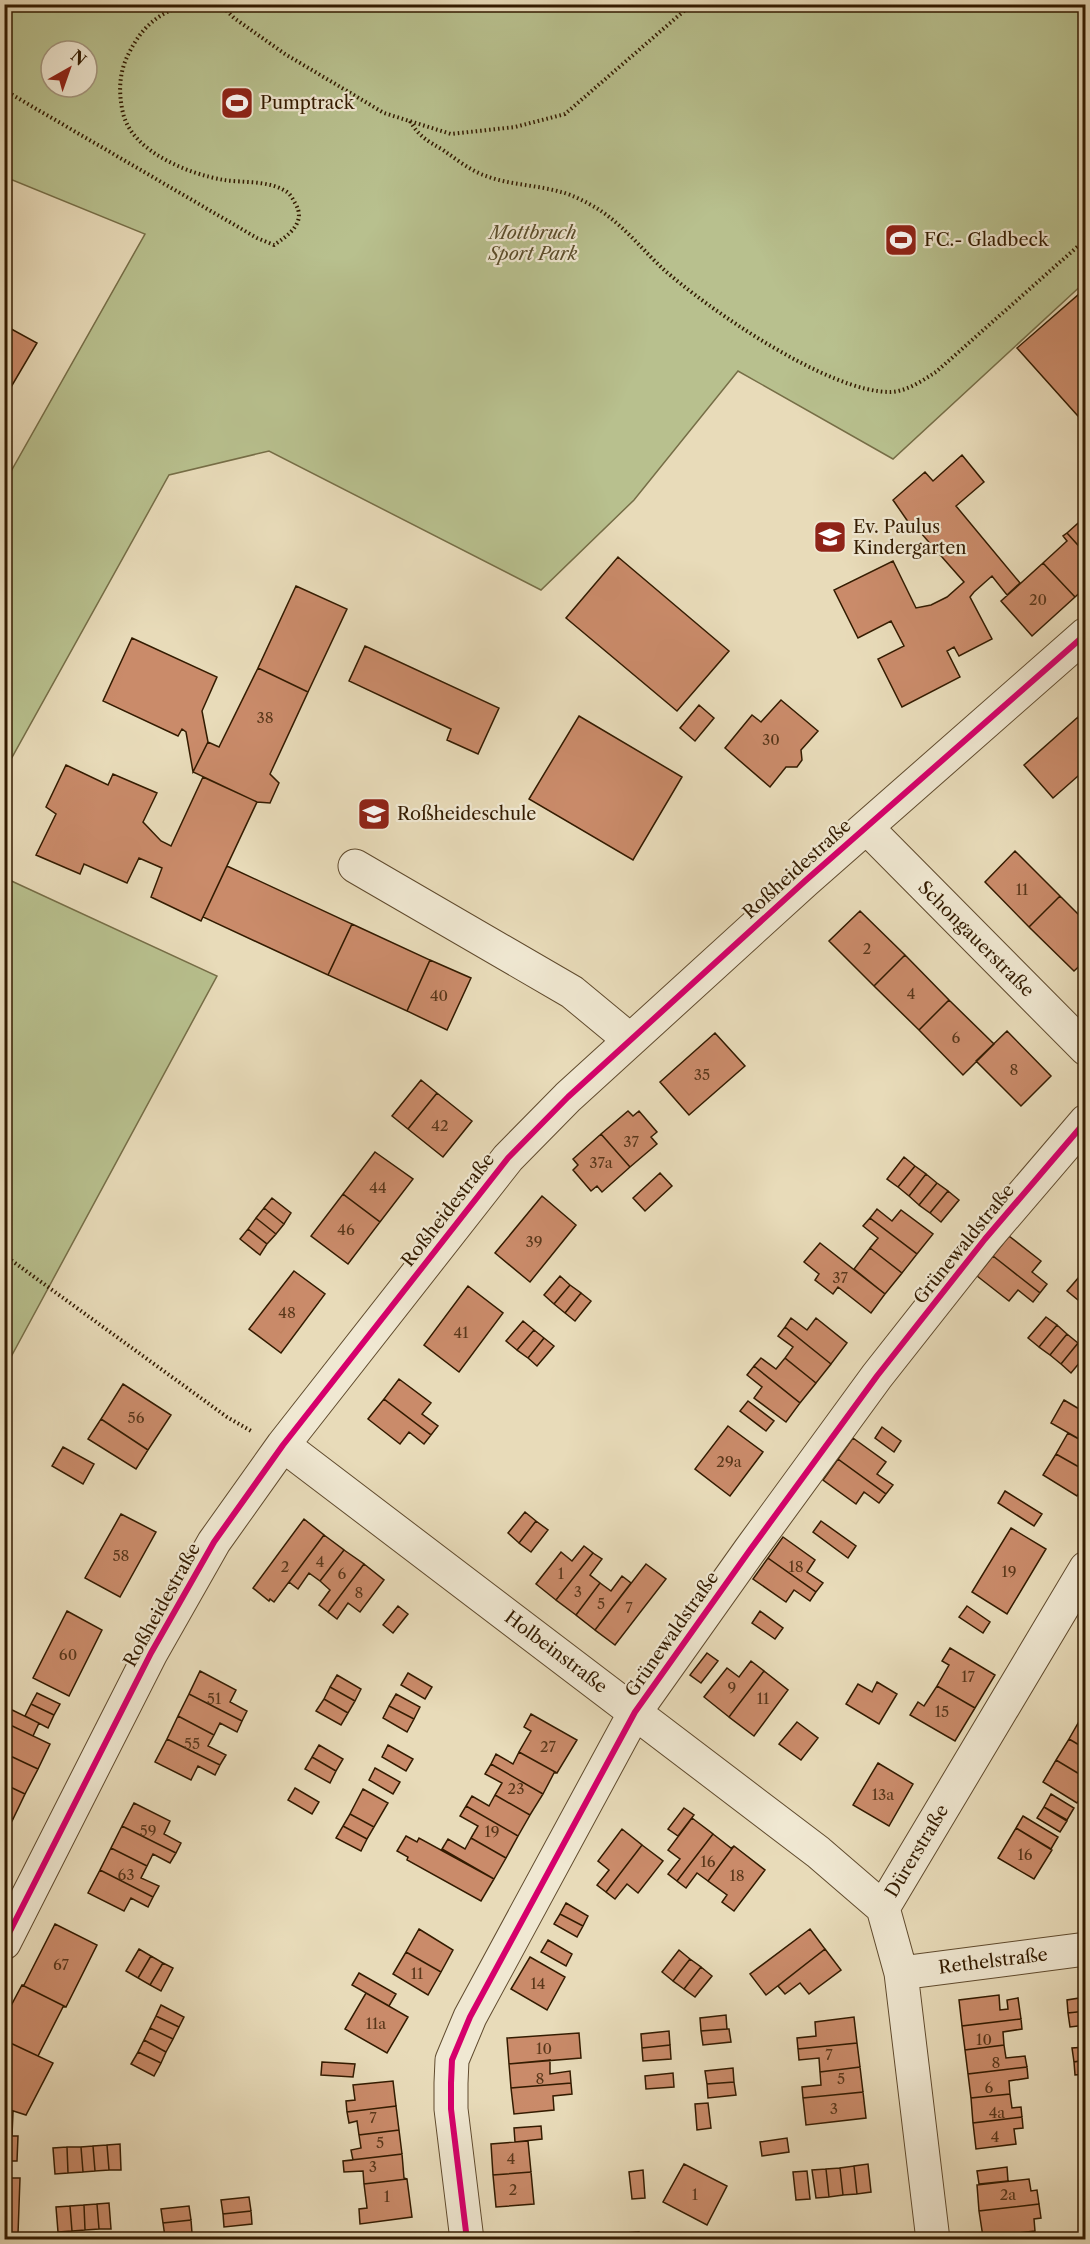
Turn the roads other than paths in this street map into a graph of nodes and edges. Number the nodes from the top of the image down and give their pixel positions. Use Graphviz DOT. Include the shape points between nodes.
graph roads {
  1 [pos="1086,634"];
  2 [pos="867,828"];
  3 [pos="355,866"];
  4 [pos="630,1040"];
  5 [pos="1086,1049"];
  6 [pos="1086,1121"];
  7 [pos="283,1445"];
  8 [pos="1086,1568"];
  9 [pos="635,1712"];
  10 [pos="883,1908"];
  11 [pos="4,1943"];
  12 [pos="1086,1949"];
  13 [pos="901,1973"];
  14 [pos="467,2240"];
  15 [pos="933,2240"];
  1 -- 2 [label="street, Roßheidestraße"];
  2 -- 4 [label="street, Roßheidestraße"];
  2 -- 5 [label="street, Schongauerstraße"];
  3 -- 4 [label="street" via="572,992"];
  4 -- 7 [label="street, Roßheidestraße" via="508,1158"];
  6 -- 9 [label="street, Grünewaldstraße" via="985,1239 877,1376"];
  7 -- 9 [label="street, Holbeinstraße"];
  7 -- 11 [label="street, Roßheidestraße" via="214,1542 151,1653"];
  8 -- 10 [label="street, Dürerstraße"];
  9 -- 10 [label="street, Holbeinstraße" via="818,1852"];
  9 -- 14 [label="street, Grünewaldstraße" via="470,2017 452,2060 452,2109"];
  10 -- 13 [label="street, Dürerstraße"];
  12 -- 13 [label="street, Rethelstraße"];
  13 -- 15 [label="street, Dürerstraße"];
}
